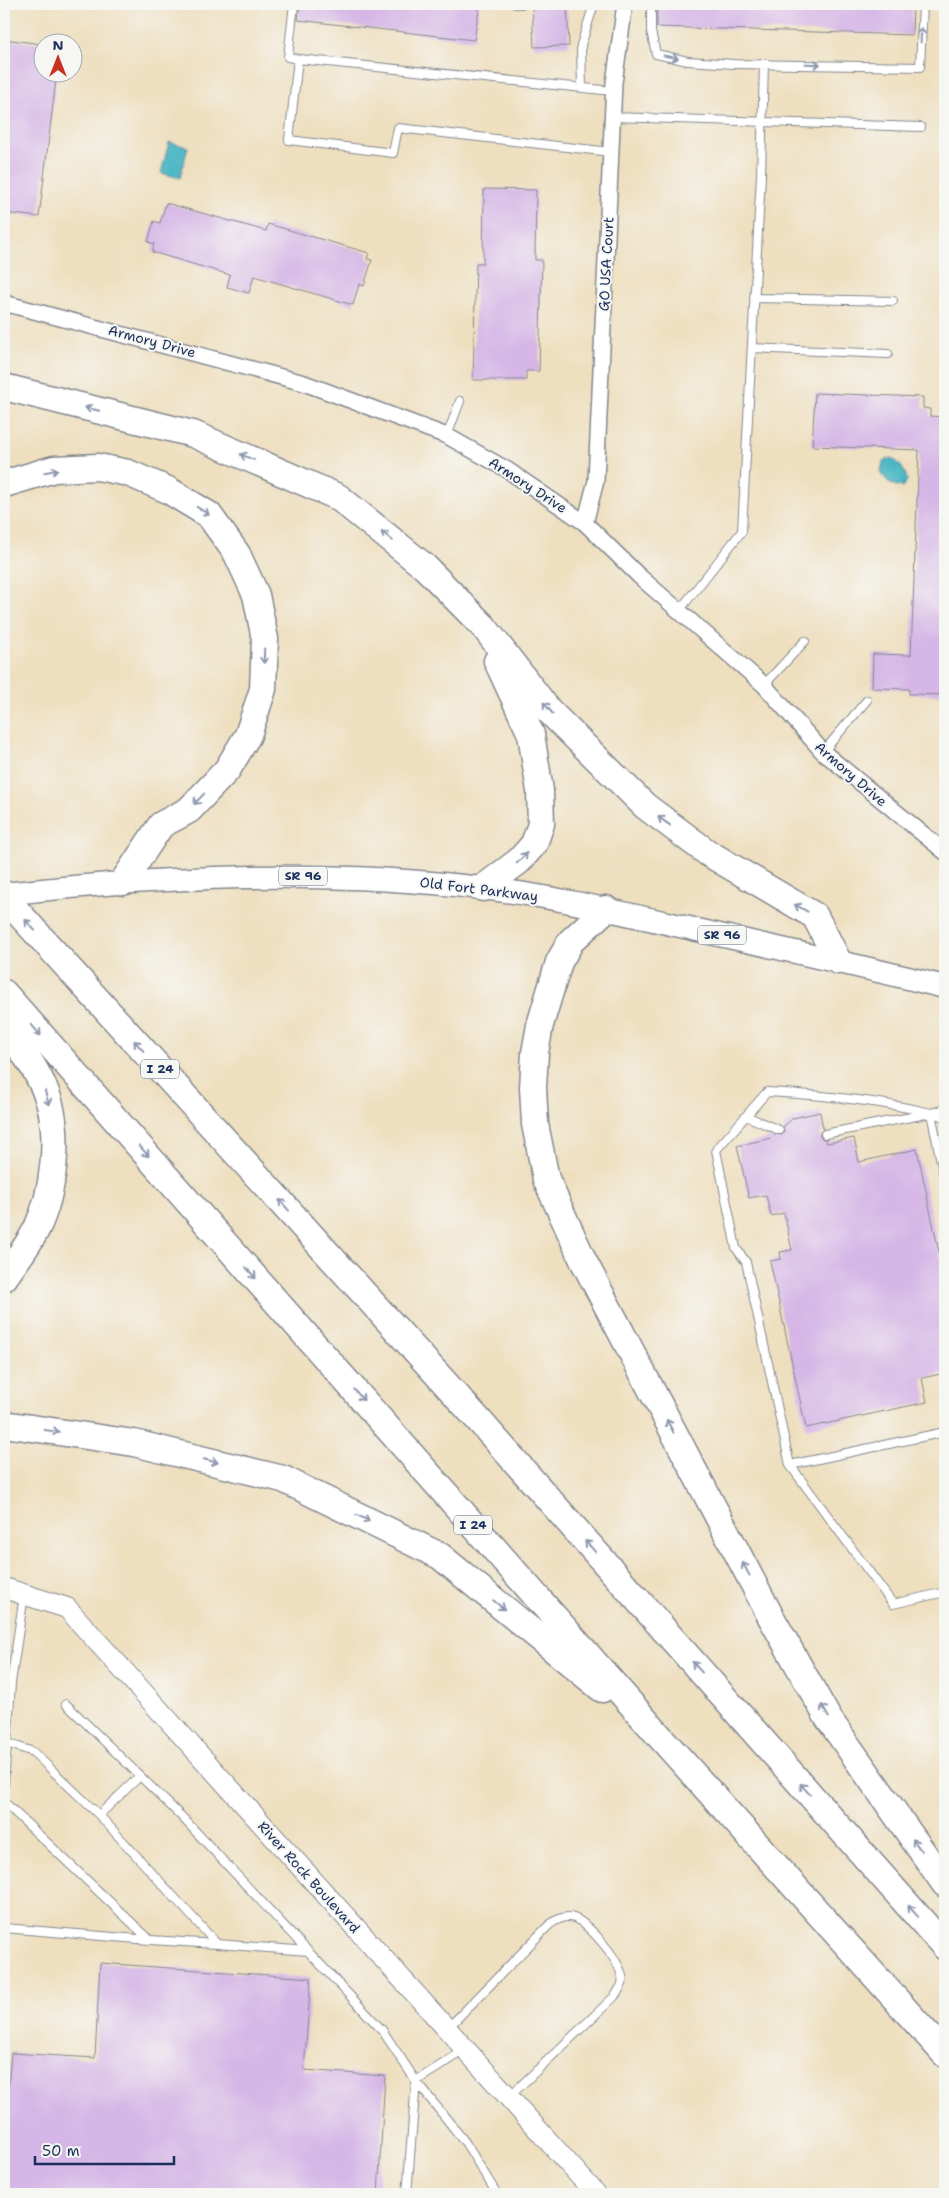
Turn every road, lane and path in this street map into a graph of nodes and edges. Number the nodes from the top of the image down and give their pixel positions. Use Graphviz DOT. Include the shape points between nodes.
graph roads {
  1 [pos="294,4"];
  2 [pos="594,4"];
  3 [pos="625,4"];
  4 [pos="651,4"];
  5 [pos="923,4"];
  6 [pos="298,58"];
  7 [pos="764,63"];
  8 [pos="582,88"];
  9 [pos="613,91"];
  10 [pos="612,117"];
  11 [pos="762,122"];
  12 [pos="921,127"];
  13 [pos="610,152"];
  14 [pos="754,298"];
  15 [pos="893,302"];
  16 [pos="4,303"];
  17 [pos="752,348"];
  18 [pos="888,354"];
  19 [pos="4,387"];
  20 [pos="460,401"];
  21 [pos="447,436"];
  22 [pos="4,484"];
  23 [pos="585,523"];
  24 [pos="425,567"];
  25 [pos="679,611"];
  26 [pos="805,642"];
  27 [pos="764,685"];
  28 [pos="868,700"];
  29 [pos="823,752"];
  30 [pos="945,852"];
  31 [pos="123,882"];
  32 [pos="484,888"];
  33 [pos="4,895"];
  34 [pos="606,909"];
  35 [pos="838,961"];
  36 [pos="945,987"];
  37 [pos="4,993"];
  38 [pos="4,1027"];
  39 [pos="945,1108"];
  40 [pos="931,1113"];
  41 [pos="746,1116"];
  42 [pos="945,1117"];
  43 [pos="779,1130"];
  44 [pos="825,1134"];
  45 [pos="945,1181"];
  46 [pos="4,1278"];
  47 [pos="4,1424"];
  48 [pos="945,1432"];
  49 [pos="790,1465"];
  50 [pos="4,1588"];
  51 [pos="945,1592"];
  52 [pos="24,1595"];
  53 [pos="7,1682"];
  54 [pos="66,1704"];
  55 [pos="662,1739"];
  56 [pos="7,1743"];
  57 [pos="140,1776"];
  58 [pos="4,1784"];
  59 [pos="4,1802"];
  60 [pos="100,1815"];
  61 [pos="945,1884"];
  62 [pos="4,1928"];
  63 [pos="150,1940"];
  64 [pos="218,1944"];
  65 [pos="945,1947"];
  66 [pos="308,1951"];
  67 [pos="447,2030"];
  68 [pos="465,2050"];
  69 [pos="945,2054"];
  70 [pos="416,2081"];
  71 [pos="509,2098"];
  72 [pos="407,2194"];
  73 [pos="497,2194"];
  74 [pos="596,2194"];
  1 -- 6 [label="lane" via="288,57"];
  2 -- 8 [label="lane" via="581,45"];
  3 -- 9 [label="street, GO USA Court"];
  4 -- 7 [label="lane, one-way" via="650,31 656,54 688,61"];
  7 -- 5 [label="lane, one-way" via="920,67"];
  6 -- 8 [label="lane"];
  6 -- 13 [label="lane" via="290,140 393,153 398,128"];
  7 -- 11 [label="lane"];
  8 -- 9 [label="lane"];
  9 -- 10 [label="street, GO USA Court"];
  10 -- 11 [label="lane"];
  10 -- 13 [label="street, GO USA Court"];
  11 -- 12 [label="lane"];
  11 -- 14 [label="lane"];
  13 -- 23 [label="street, GO USA Court" via="596,481"];
  14 -- 15 [label="lane"];
  14 -- 17 [label="lane"];
  16 -- 21 [label="street, Armory Drive" via="281,376"];
  17 -- 18 [label="lane"];
  17 -- 25 [label="lane" via="742,531"];
  24 -- 19 [label="highway, one-way" via="338,497 193,434"];
  20 -- 21 [label="lane"];
  21 -- 23 [label="street, Armory Drive" via="506,469"];
  22 -- 31 [label="highway, one-way" via="54,469 98,467 136,476 168,490 209,515 237,554 256,595 265,639 263,689 248,735 226,770 189,810 161,825"];
  23 -- 25 [label="street, Armory Drive"];
  32 -- 24 [label="highway, one-way" via="519,861 534,844 541,824 540,791 530,734 499,663"];
  35 -- 24 [label="highway, one-way" via="815,916 708,853 644,806 549,711 484,627"];
  25 -- 27 [label="street, Armory Drive"];
  26 -- 27 [label="lane"];
  27 -- 29 [label="street, Armory Drive"];
  28 -- 29 [label="lane"];
  29 -- 30 [label="street, Armory Drive"];
  31 -- 32 [label="main road, Old Fort Parkway / SR 96" via="295,875"];
  31 -- 33 [label="main road, Old Fort Parkway / SR 96"];
  32 -- 34 [label="main road, Old Fort Parkway / SR 96"];
  65 -- 33 [label="highway, I 24, one-way" via="475,1416"];
  34 -- 35 [label="main road, Old Fort Parkway / SR 96"];
  61 -- 34 [label="highway, one-way" via="828,1718 583,1260 546,1179 535,1124 533,1088 540,1025 560,962 571,941"];
  35 -- 36 [label="main road, Old Fort Parkway / SR 96"];
  37 -- 55 [label="highway, I 24, one-way"];
  38 -- 46 [label="highway, one-way" via="26,1054 47,1095 54,1128 52,1178 36,1229"];
  39 -- 40 [label="lane"];
  40 -- 41 [label="lane" via="886,1103 766,1092"];
  40 -- 42 [label="lane"];
  40 -- 44 [label="lane"];
  40 -- 45 [label="lane"];
  41 -- 43 [label="lane"];
  41 -- 49 [label="lane" via="716,1150 736,1248 746,1262"];
  47 -- 55 [label="highway, one-way" via="134,1443 283,1479 440,1556"];
  48 -- 49 [label="lane"];
  49 -- 51 [label="lane" via="893,1604"];
  50 -- 52 [label="street, River Rock Boulevard"];
  52 -- 53 [label="lane"];
  52 -- 67 [label="street, River Rock Boulevard" via="66,1608"];
  53 -- 56 [label="lane"];
  54 -- 57 [label="lane"];
  55 -- 69 [label="highway, I 24"];
  56 -- 58 [label="lane"];
  56 -- 60 [label="lane" via="32,1752"];
  57 -- 60 [label="lane"];
  57 -- 66 [label="lane"];
  59 -- 63 [label="lane"];
  60 -- 64 [label="lane"];
  62 -- 63 [label="lane"];
  63 -- 64 [label="lane"];
  64 -- 66 [label="lane"];
  66 -- 70 [label="lane" via="382,2030"];
  67 -- 68 [label="street, River Rock Boulevard"];
  67 -- 71 [label="lane" via="549,1925 560,1918 573,1918 585,1924 618,1962 622,1984 614,1997"];
  68 -- 70 [label="lane"];
  68 -- 71 [label="street, River Rock Boulevard"];
  70 -- 72 [label="lane"];
  70 -- 73 [label="lane" via="465,2142"];
  71 -- 74 [label="street, River Rock Boulevard"];
}
